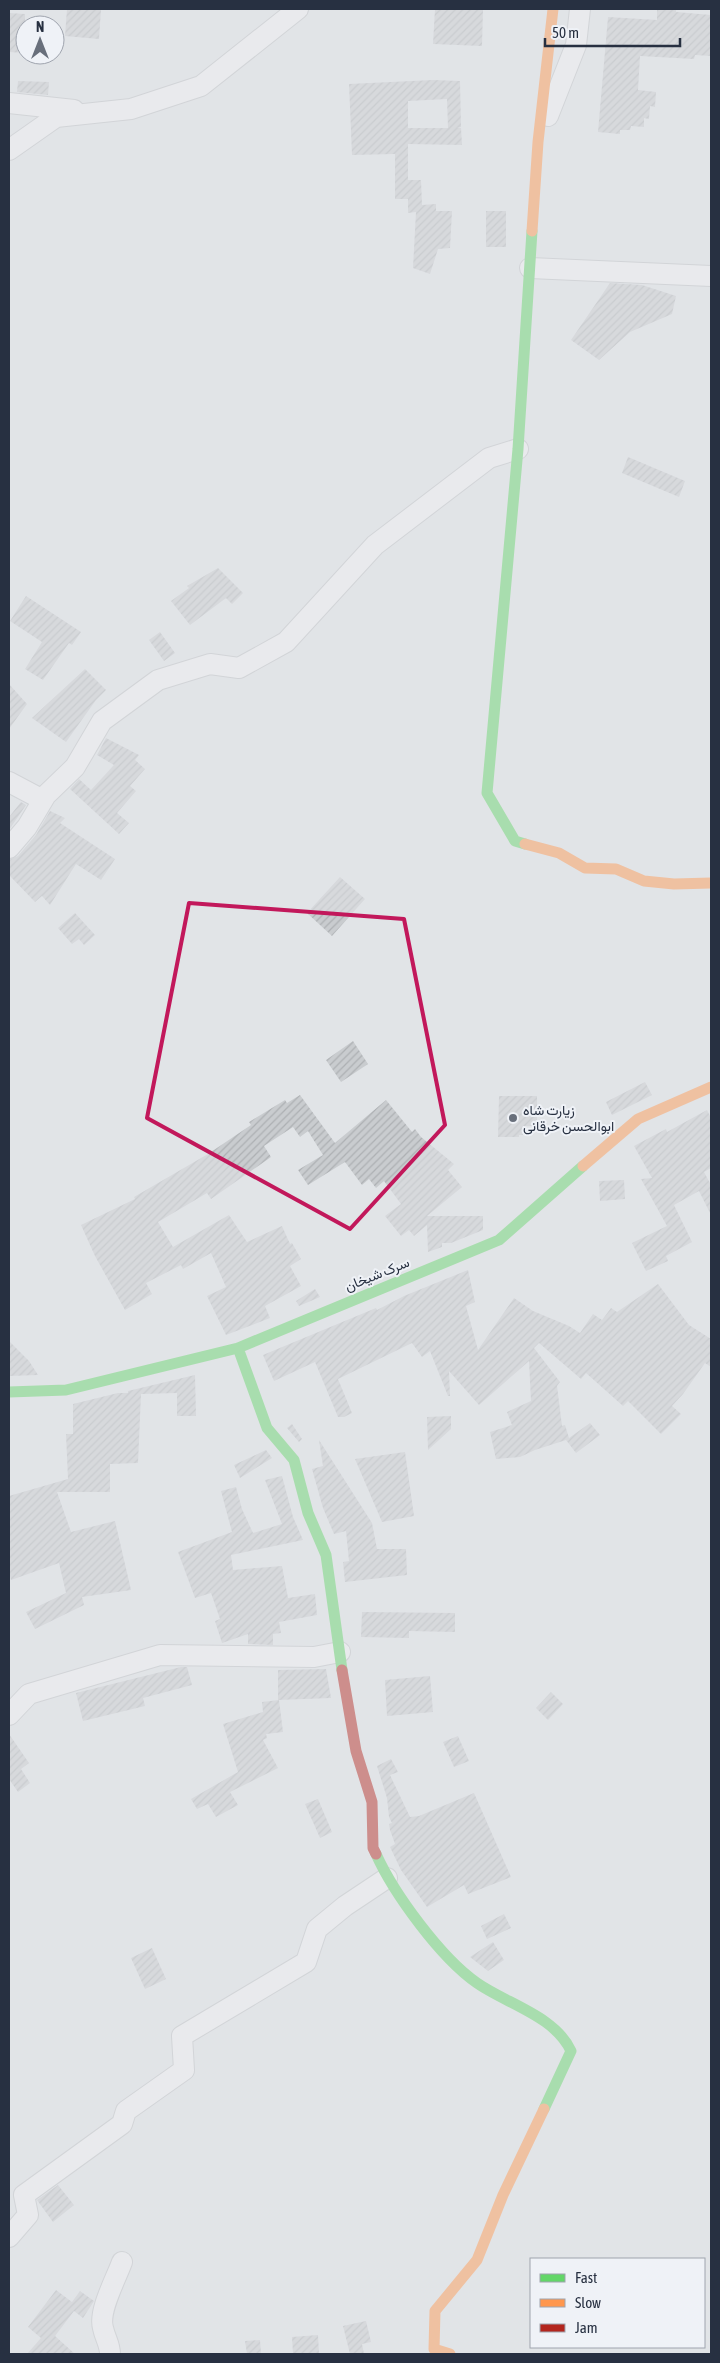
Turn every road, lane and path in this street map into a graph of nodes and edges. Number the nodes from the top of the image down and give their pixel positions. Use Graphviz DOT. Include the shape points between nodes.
graph roads {
  1 [pos="298,9"];
  2 [pos="553,9"];
  3 [pos="580,9"];
  4 [pos="9,103"];
  5 [pos="97,112"];
  6 [pos="538,142"];
  7 [pos="9,150"];
  8 [pos="530,268"];
  9 [pos="711,276"];
  10 [pos="518,449"];
  11 [pos="9,782"];
  12 [pos="43,800"];
  13 [pos="9,848"];
  14 [pos="711,883"];
  15 [pos="711,1087"];
  16 [pos="238,1348"];
  17 [pos="9,1392"];
  18 [pos="340,1652"];
  19 [pos="9,1715"];
  20 [pos="387,1878"];
  21 [pos="9,2237"];
  22 [pos="122,2262"];
  23 [pos="110,2354"];
  24 [pos="450,2354"];
  1 -- 5 [label="street" via="202,86 131,109"];
  2 -- 6 [label="street"];
  3 -- 6 [label="street" via="576,45"];
  4 -- 5 [label="street"];
  5 -- 7 [label="street" via="56,117"];
  6 -- 8 [label="street"];
  8 -- 9 [label="street"];
  8 -- 10 [label="street"];
  10 -- 12 [label="street" via="489,458 375,545 286,642 240,668 210,664 158,680 102,721 76,767"];
  10 -- 14 [label="street" via="487,793 515,842 559,853 585,868 616,869 644,880"];
  11 -- 12 [label="street"];
  12 -- 13 [label="street" via="27,827"];
  15 -- 16 [label="street, سرک شیخان" via="638,1118 500,1240"];
  16 -- 17 [label="street, سرک شیخان" via="66,1390"];
  16 -- 18 [label="street" via="267,1428 294,1460 308,1513 326,1555"];
  18 -- 19 [label="street" via="314,1657 160,1656 29,1694"];
  18 -- 20 [label="street" via="356,1751 372,1802 373,1848"];
  20 -- 21 [label="street" via="317,1929 306,1962 182,2036 184,2070 126,2111 122,2124 24,2195 28,2215"];
  20 -- 24 [label="street" via="457,1967 477,1983 544,2022 565,2038 571,2052 503,2194 477,2260 435,2311 434,2349"];
  22 -- 23 [label="street" via="102,2315"];
}
